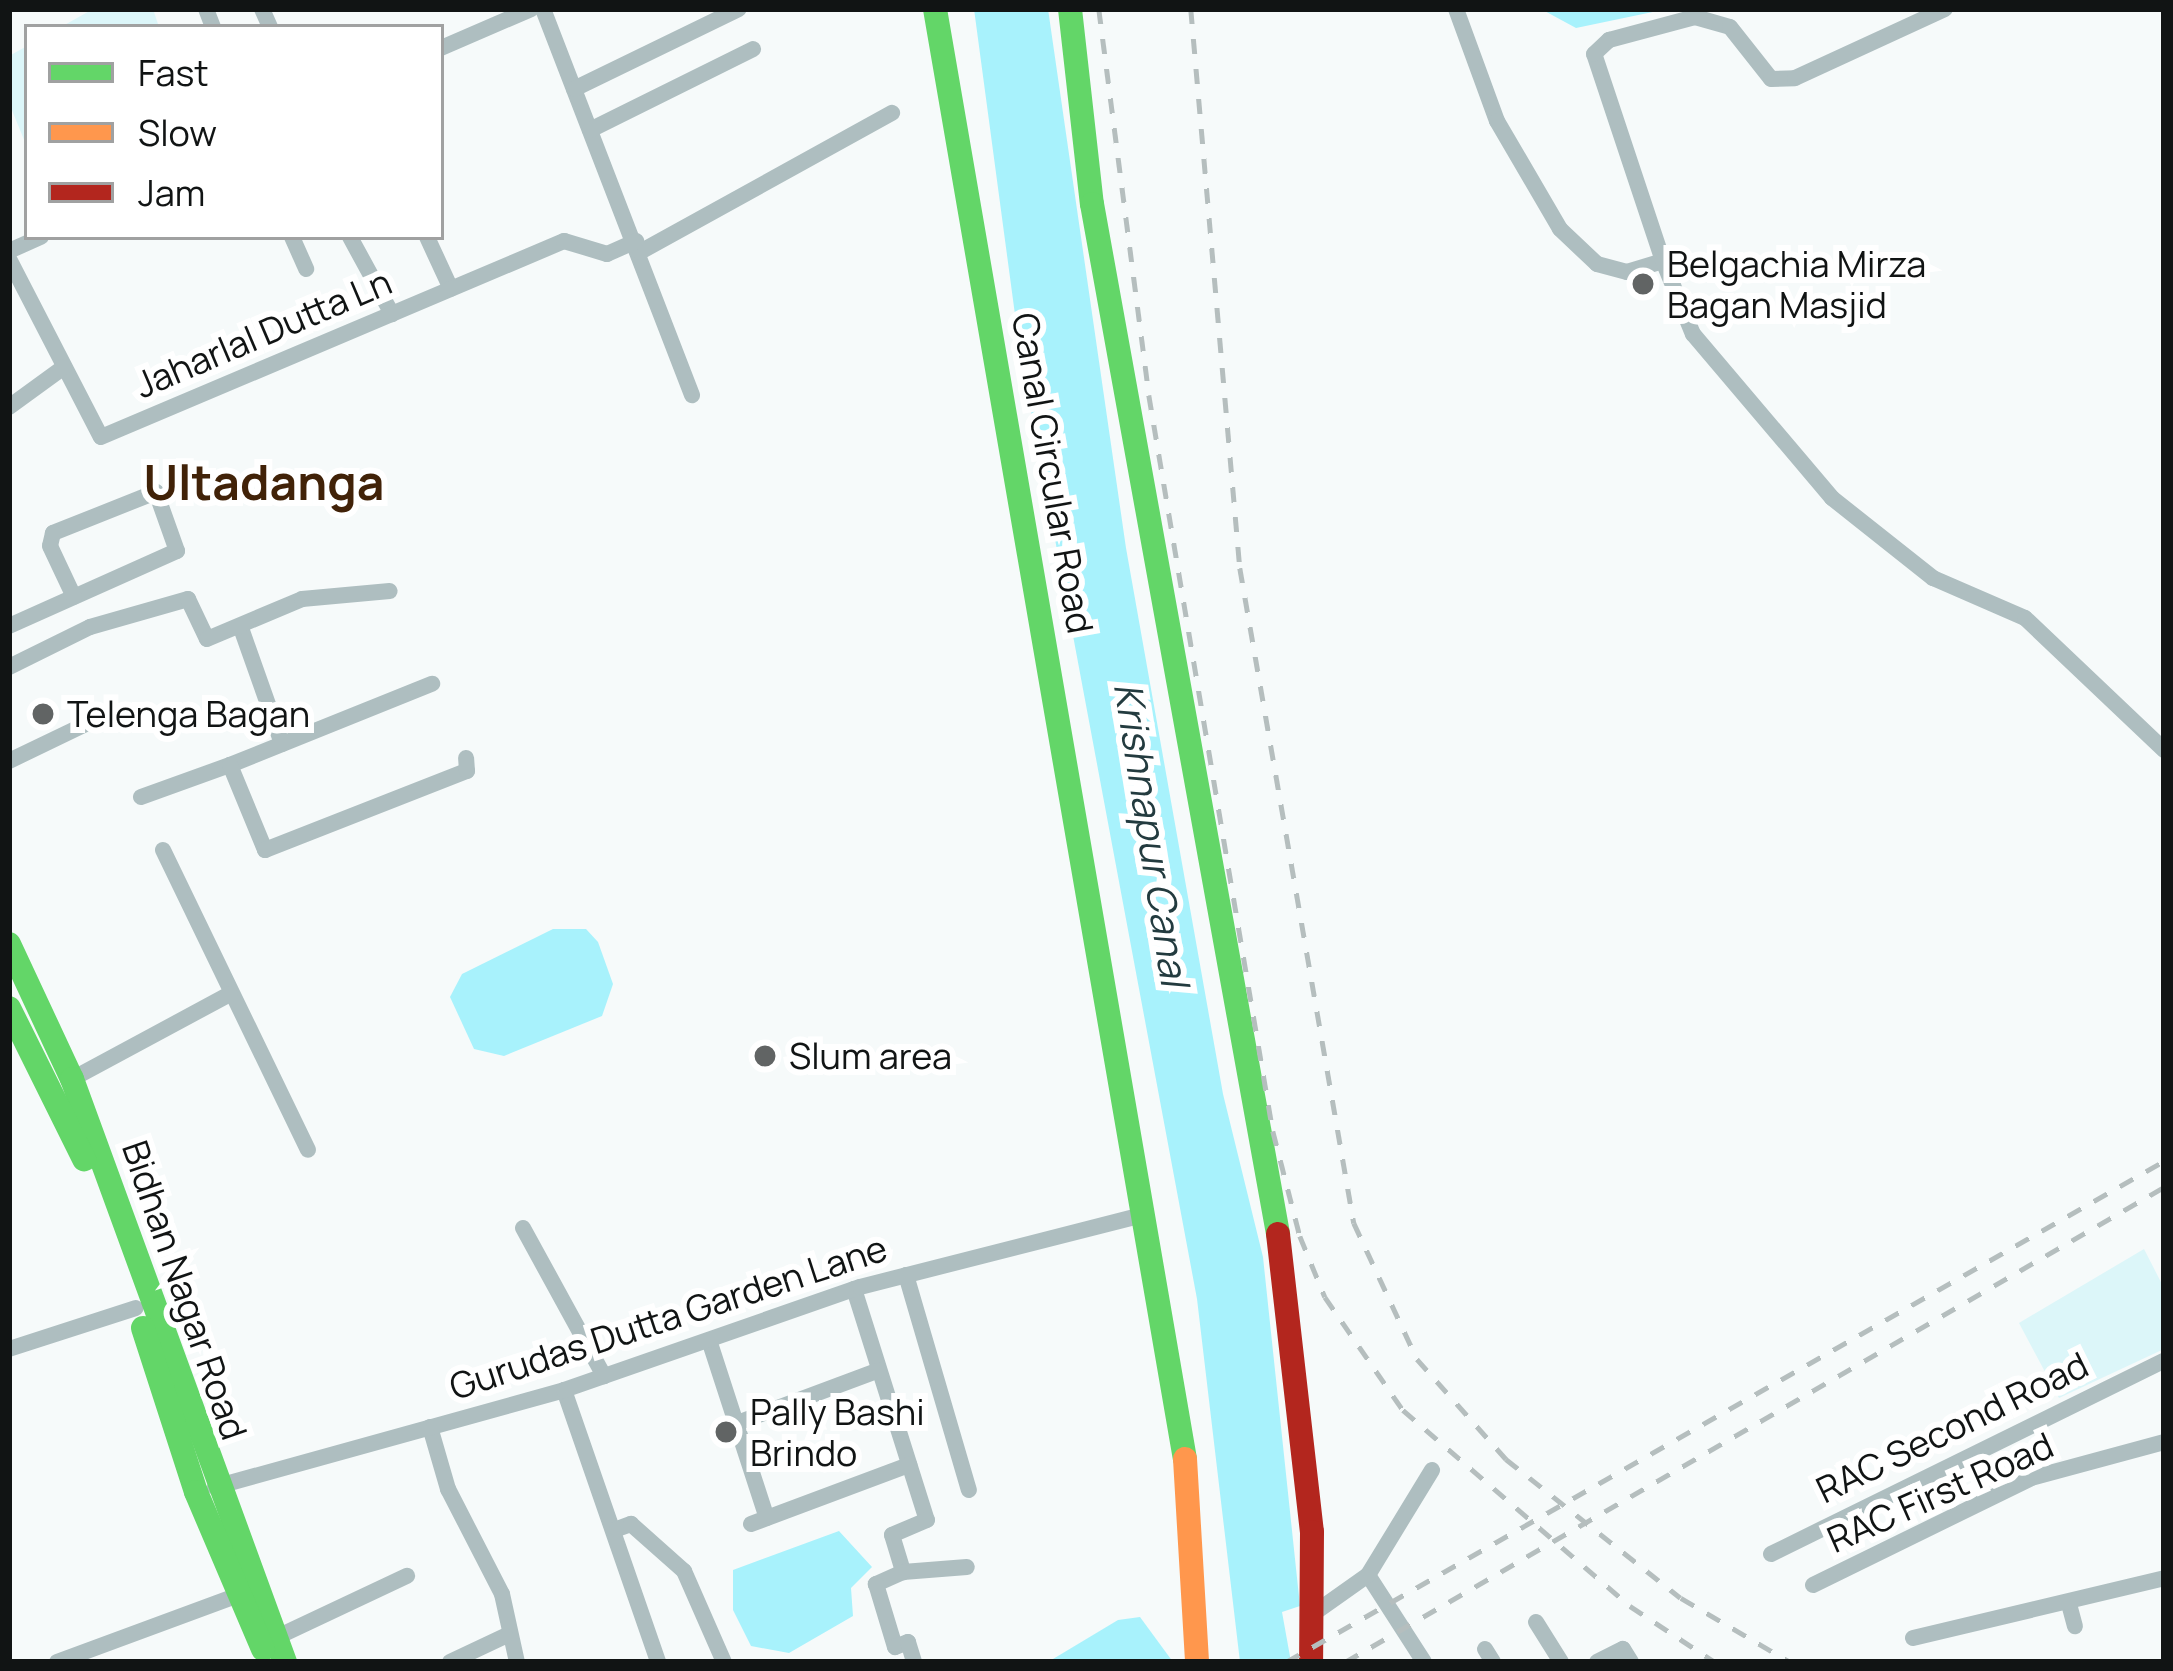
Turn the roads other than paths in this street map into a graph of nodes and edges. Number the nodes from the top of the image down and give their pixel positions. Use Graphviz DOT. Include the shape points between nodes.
graph roads {
  1 [pos="531,9"];
  2 [pos="543,9"];
  3 [pos="739,9"];
  4 [pos="935,9"];
  5 [pos="1070,9"];
  6 [pos="1456,9"];
  7 [pos="1945,9"];
  8 [pos="444,46"];
  9 [pos="753,50"];
  10 [pos="574,89"];
  11 [pos="892,113"];
  12 [pos="590,130"];
  13 [pos="36,240"];
  14 [pos="293,240"];
  15 [pos="352,240"];
  16 [pos="428,240"];
  17 [pos="638,247"];
  18 [pos="9,255"];
  19 [pos="1663,261"];
  20 [pos="306,269"];
  21 [pos="451,289"];
  22 [pos="392,314"];
  23 [pos="64,367"];
  24 [pos="692,395"];
  25 [pos="9,407"];
  26 [pos="390,591"];
  27 [pos="74,597"];
  28 [pos="9,626"];
  29 [pos="241,628"];
  30 [pos="9,667"];
  31 [pos="432,684"];
  32 [pos="86,724"];
  33 [pos="282,744"];
  34 [pos="2164,750"];
  35 [pos="466,758"];
  36 [pos="9,760"];
  37 [pos="230,765"];
  38 [pos="141,796"];
  39 [pos="164,850"];
  40 [pos="9,944"];
  41 [pos="230,994"];
  42 [pos="9,1008"];
  43 [pos="72,1078"];
  44 [pos="308,1150"];
  45 [pos="1143,1215"];
  46 [pos="523,1228"];
  47 [pos="906,1275"];
  48 [pos="854,1289"];
  49 [pos="136,1308"];
  50 [pos="709,1340"];
  51 [pos="9,1349"];
  52 [pos="2164,1361"];
  53 [pos="880,1370"];
  54 [pos="604,1376"];
  55 [pos="564,1390"];
  56 [pos="740,1422"];
  57 [pos="430,1427"];
  58 [pos="2164,1442"];
  59 [pos="910,1466"];
  60 [pos="1432,1470"];
  61 [pos="215,1486"];
  62 [pos="970,1490"];
  63 [pos="617,1529"];
  64 [pos="1771,1554"];
  65 [pos="968,1567"];
  66 [pos="903,1572"];
  67 [pos="1368,1575"];
  68 [pos="407,1576"];
  69 [pos="2164,1578"];
  70 [pos="1813,1585"];
  71 [pos="247,1592"];
  72 [pos="2069,1604"];
  73 [pos="1310,1616"];
  74 [pos="1536,1622"];
  75 [pos="2075,1626"];
  76 [pos="505,1636"];
  77 [pos="1913,1638"];
  78 [pos="272,1650"];
  79 [pos="57,1662"];
  80 [pos="285,1662"];
  81 [pos="450,1662"];
  82 [pos="517,1662"];
  83 [pos="658,1662"];
  84 [pos="724,1662"];
  85 [pos="914,1662"];
  86 [pos="1197,1662"];
  87 [pos="1311,1662"];
  88 [pos="1424,1662"];
  89 [pos="1561,1662"];
  90 [pos="1597,1662"];
  91 [pos="1631,1662"];
  1 -- 8 [label="street"];
  2 -- 10 [label="street"];
  3 -- 10 [label="street"];
  4 -- 45 [label="main road, Canal Circular Road"];
  5 -- 73 [label="main road" via="1092,204 1280,1247 1312,1532"];
  6 -- 19 [label="street" via="1497,121 1560,229 1615,272"];
  7 -- 19 [label="street" via="1795,78 1771,80 1730,27 1695,17 1609,40 1594,54"];
  9 -- 12 [label="street"];
  10 -- 12 [label="street"];
  11 -- 17 [label="street"];
  12 -- 17 [label="street"];
  13 -- 18 [label="street"];
  14 -- 20 [label="street"];
  15 -- 22 [label="street"];
  16 -- 21 [label="street"];
  17 -- 21 [label="street, Jaharlal Dutta Ln" via="607,254 564,241"];
  17 -- 24 [label="street"];
  18 -- 23 [label="street, Jaharlal Dutta Ln"];
  19 -- 34 [label="street" via="1693,334 1832,498 1933,578 2025,618"];
  21 -- 22 [label="street, Jaharlal Dutta Ln"];
  22 -- 23 [label="street, Jaharlal Dutta Ln" via="106,436"];
  23 -- 25 [label="street"];
  26 -- 29 [label="street" via="302,599"];
  27 -- 27 [label="street" via="50,546 53,532 156,492 177,551"];
  27 -- 28 [label="street"];
  29 -- 30 [label="street" via="207,639 188,598 90,627"];
  29 -- 33 [label="street"];
  31 -- 33 [label="street"];
  32 -- 36 [label="street"];
  33 -- 37 [label="street"];
  35 -- 37 [label="street" via="467,771 265,850"];
  37 -- 38 [label="street"];
  39 -- 41 [label="street"];
  40 -- 43 [label="main road, Bidhan Nagar Road"];
  41 -- 43 [label="street"];
  41 -- 44 [label="street"];
  42 -- 49 [label="main road, Bidhan Nagar Road" via="56,1088"];
  43 -- 61 [label="main road, Bidhan Nagar Road"];
  45 -- 47 [label="street, Gurudas Dutta Garden Lane"];
  45 -- 86 [label="main road, Canal Circular Road" via="1196,1520"];
  46 -- 54 [label="street"];
  47 -- 48 [label="street, Gurudas Dutta Garden Lane"];
  47 -- 62 [label="street"];
  48 -- 50 [label="street, Gurudas Dutta Garden Lane"];
  48 -- 53 [label="street"];
  49 -- 51 [label="street"];
  49 -- 71 [label="main road, Bidhan Nagar Road"];
  50 -- 54 [label="street, Gurudas Dutta Garden Lane"];
  50 -- 56 [label="street"];
  52 -- 64 [label="street, RAC Second Road"];
  53 -- 56 [label="street"];
  53 -- 59 [label="street"];
  54 -- 55 [label="street, Gurudas Dutta Garden Lane"];
  55 -- 57 [label="street, Gurudas Dutta Garden Lane"];
  55 -- 63 [label="street"];
  56 -- 59 [label="street" via="759,1521"];
  57 -- 61 [label="street, Gurudas Dutta Garden Lane"];
  57 -- 76 [label="street" via="448,1490 502,1594"];
  58 -- 70 [label="street, RAC First Road" via="2032,1478"];
  59 -- 66 [label="street" via="927,1520 892,1535"];
  60 -- 67 [label="street"];
  61 -- 71 [label="main road, Bidhan Nagar Road"];
  63 -- 83 [label="street"];
  63 -- 84 [label="street" via="631,1525 684,1571"];
  65 -- 66 [label="street"];
  66 -- 85 [label="street" via="876,1584 896,1647 908,1642"];
  67 -- 73 [label="street"];
  67 -- 88 [label="street"];
  68 -- 78 [label="street"];
  69 -- 72 [label="street"];
  71 -- 78 [label="main road, Bidhan Nagar Road"];
  71 -- 79 [label="street"];
  72 -- 75 [label="street"];
  72 -- 77 [label="street"];
  73 -- 87 [label="main road"];
  74 -- 89 [label="street"];
  76 -- 81 [label="street"];
  76 -- 82 [label="street"];
  78 -- 80 [label="main road, Bidhan Nagar Road"];
  90 -- 91 [label="street" via="1623,1648"];
}
